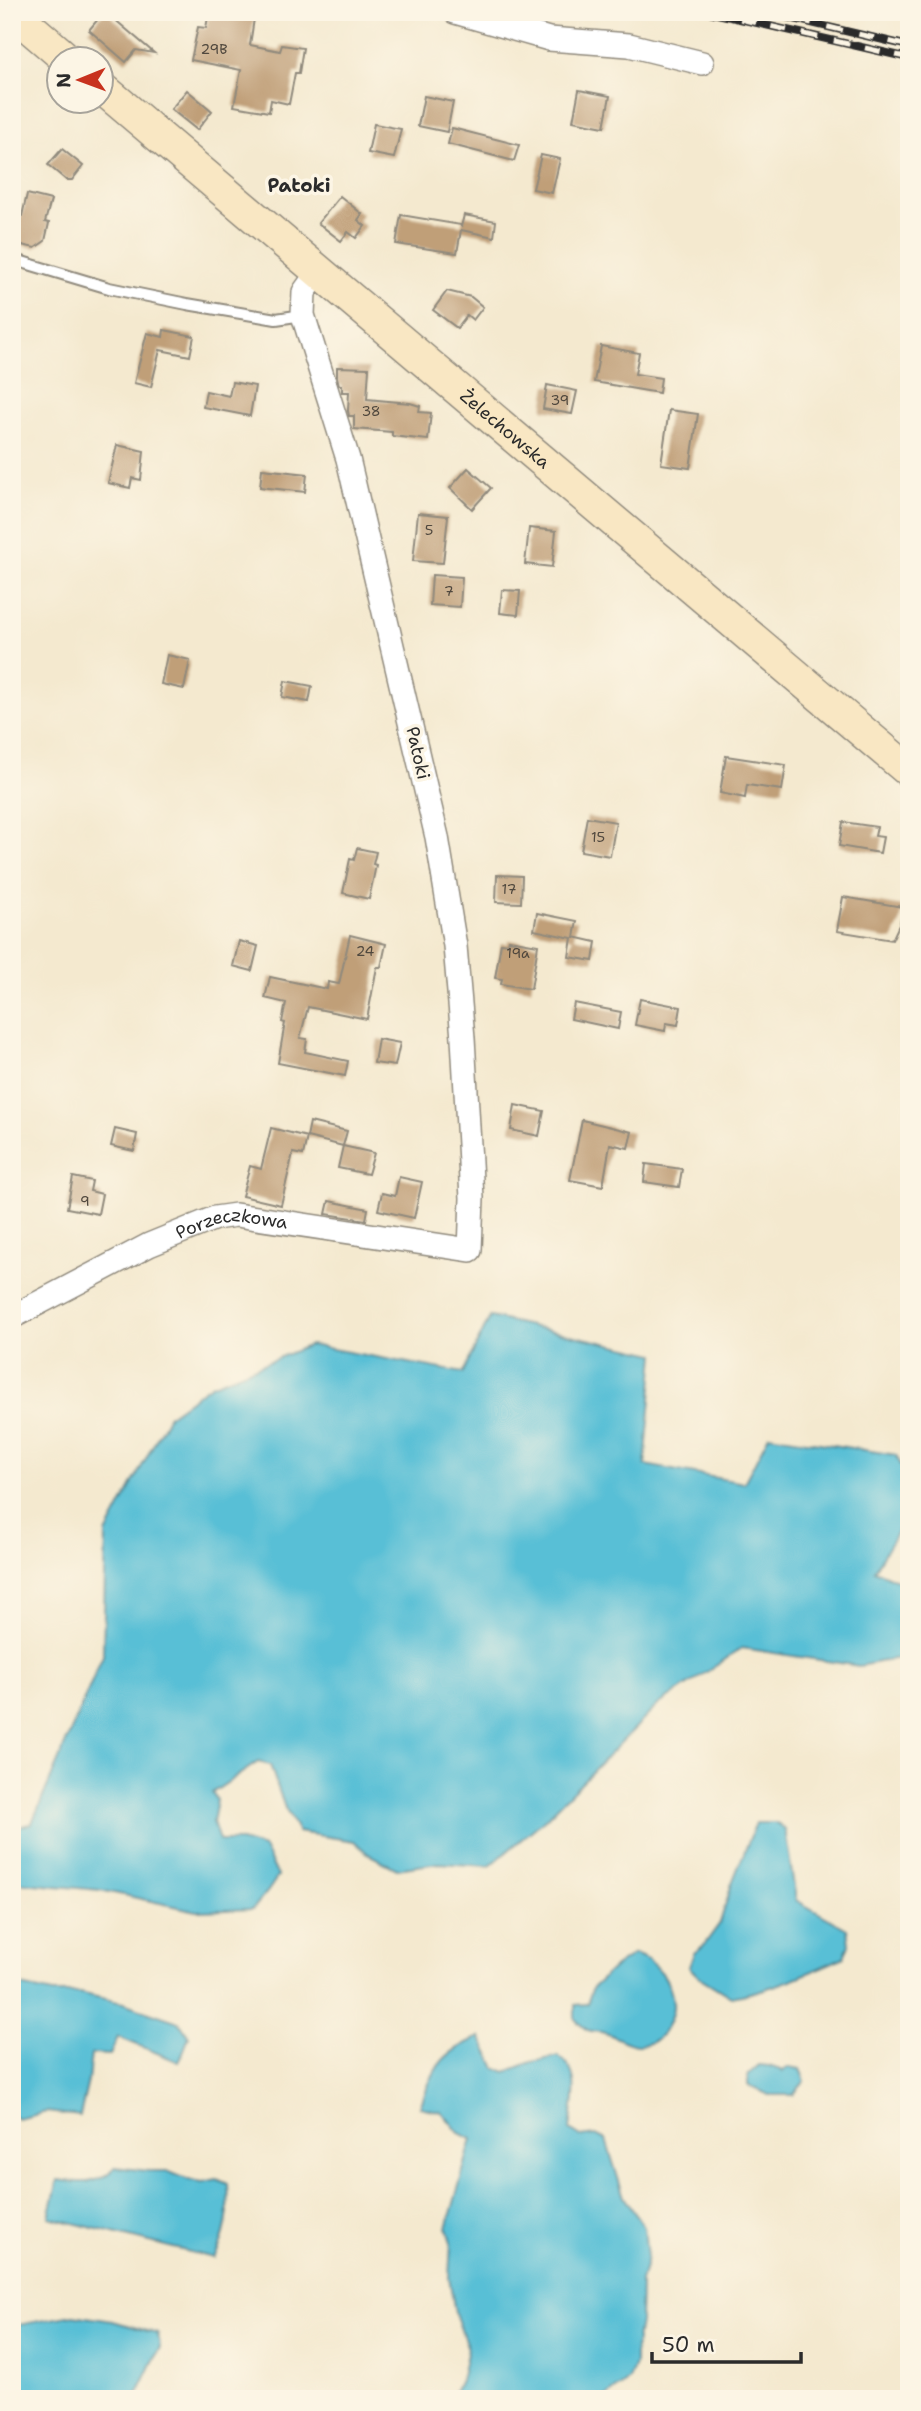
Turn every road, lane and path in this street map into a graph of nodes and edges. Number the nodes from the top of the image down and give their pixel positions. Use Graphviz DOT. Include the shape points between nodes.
graph roads {
  1 [pos="12,12"];
  2 [pos="455,12"];
  3 [pos="52,46"];
  4 [pos="702,63"];
  5 [pos="116,100"];
  6 [pos="12,259"];
  7 [pos="318,271"];
  8 [pos="303,315"];
  9 [pos="909,771"];
  10 [pos="470,1251"];
  11 [pos="12,1317"];
  1 -- 3 [label="main road"];
  2 -- 4 [label="street" via="549,39 629,46"];
  5 -- 7 [label="main road, Żelechowska"];
  6 -- 8 [label="lane" via="110,288 187,304 276,318"];
  7 -- 8 [label="street" via="304,292"];
  7 -- 9 [label="main road, Żelechowska"];
  8 -- 10 [label="street, Patoki" via="348,459 437,837 455,946 463,1038 472,1198"];
  10 -- 11 [label="street, Porzeczkowa" via="236,1215 215,1218 149,1245"];
}
